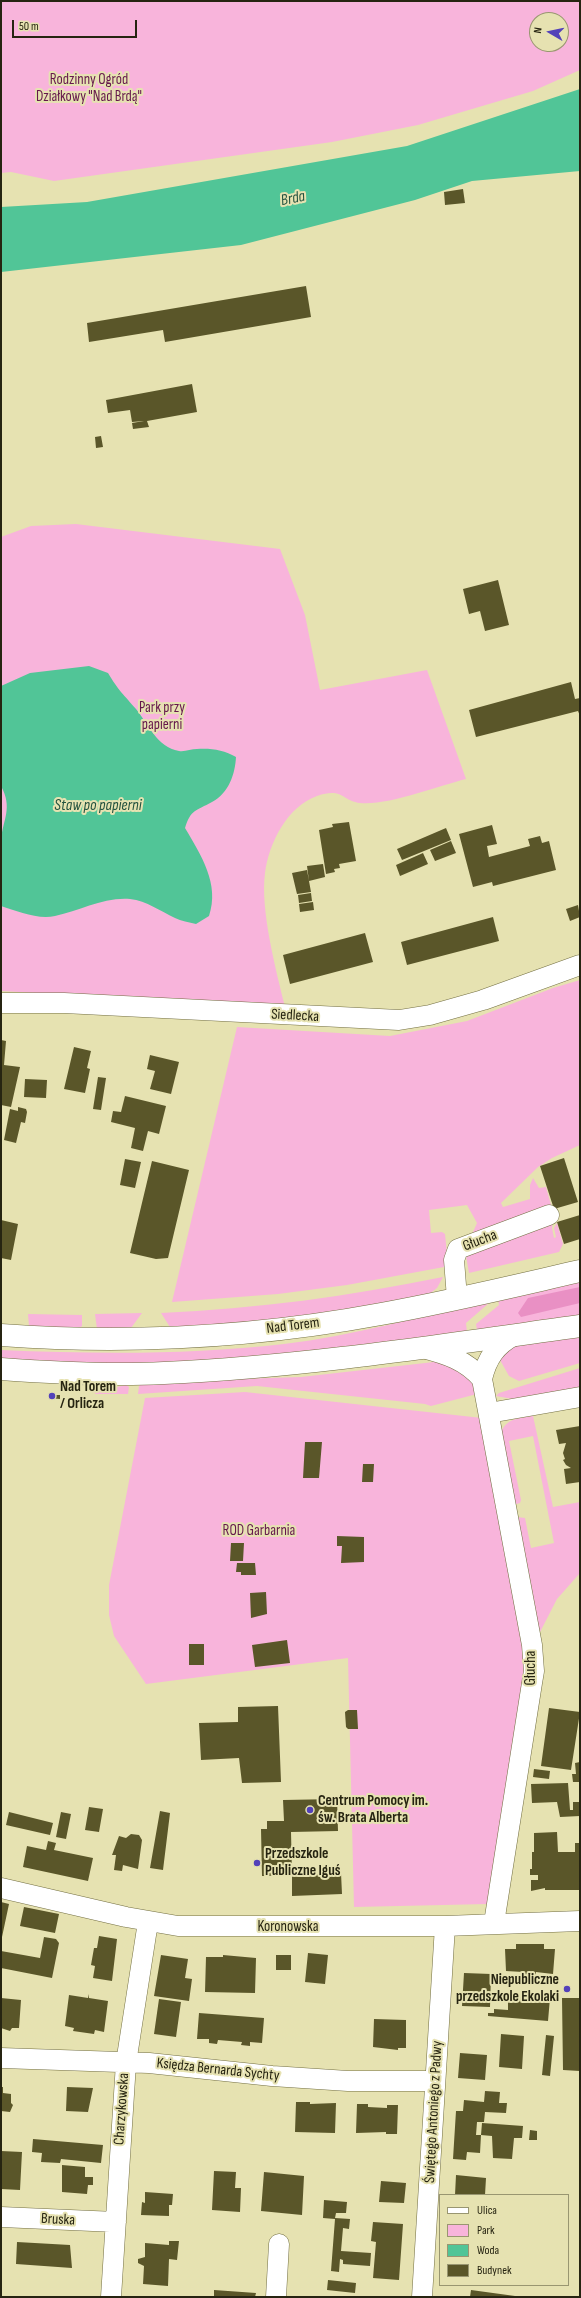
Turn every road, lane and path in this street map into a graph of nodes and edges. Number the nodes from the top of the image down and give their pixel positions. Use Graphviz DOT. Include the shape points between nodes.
graph roads {
  1 [pos="580,965"];
  2 [pos="1,1003"];
  3 [pos="549,1215"];
  4 [pos="580,1271"];
  5 [pos="457,1298"];
  6 [pos="580,1326"];
  7 [pos="1,1335"];
  8 [pos="515,1335"];
  9 [pos="420,1347"];
  10 [pos="1,1369"];
  11 [pos="482,1379"];
  12 [pos="580,1397"];
  13 [pos="489,1413"];
  14 [pos="1,1888"];
  15 [pos="580,1921"];
  16 [pos="148,1922"];
  17 [pos="494,1923"];
  18 [pos="445,1926"];
  19 [pos="1,2058"];
  20 [pos="126,2063"];
  21 [pos="435,2081"];
  22 [pos="1,2217"];
  23 [pos="116,2222"];
  24 [pos="279,2244"];
  25 [pos="111,2297"];
  26 [pos="276,2297"];
  27 [pos="422,2297"];
  1 -- 2 [label="street, Siedlecka" via="468,1004 430,1015 399,1020 72,1004"];
  3 -- 5 [label="street, Głucha" via="458,1249 454,1260"];
  4 -- 5 [label="main road, Nad Torem"];
  5 -- 7 [label="main road, Nad Torem" via="313,1325 217,1334 119,1338"];
  6 -- 8 [label="main road"];
  8 -- 9 [label="main road"];
  8 -- 11 [label="street" via="503,1341 494,1350"];
  9 -- 10 [label="main road" via="267,1366 163,1373 65,1374"];
  9 -- 11 [label="street" via="447,1354 466,1364"];
  11 -- 13 [label="street, Głucha"];
  12 -- 13 [label="street"];
  13 -- 17 [label="street, Głucha" via="532,1645 534,1671"];
  14 -- 16 [label="street, Koronowska"];
  15 -- 17 [label="street, Koronowska"];
  16 -- 18 [label="street, Koronowska" via="201,1927"];
  16 -- 20 [label="street, Charzykowska"];
  17 -- 18 [label="street, Koronowska"];
  18 -- 21 [label="street, Świętego Antoniego z Padwy"];
  19 -- 20 [label="street, Księdza Bernarda Sychty"];
  20 -- 21 [label="street, Księdza Bernarda Sychty" via="348,2081"];
  20 -- 23 [label="street, Charzykowska"];
  21 -- 27 [label="street, Świętego Antoniego z Padwy"];
  22 -- 23 [label="street, Bruska"];
  23 -- 25 [label="street, Charzykowska"];
  24 -- 26 [label="street"];
}
